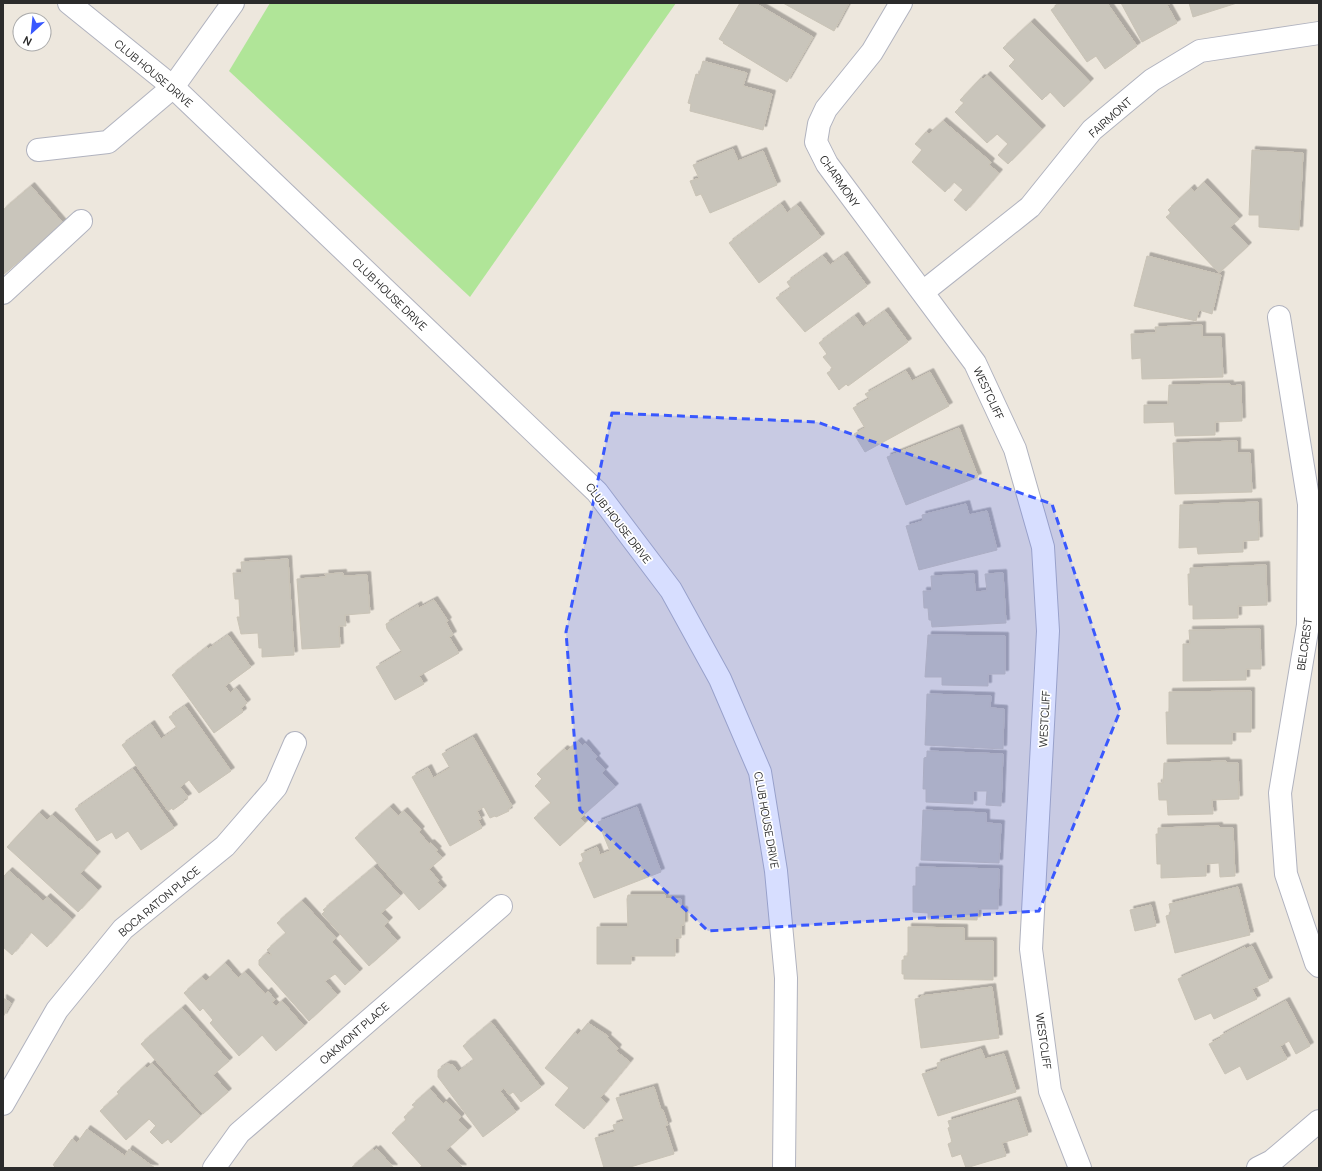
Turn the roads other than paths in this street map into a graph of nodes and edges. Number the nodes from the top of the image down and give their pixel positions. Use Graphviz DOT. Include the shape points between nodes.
graph roads {
  1 [pos="70,3"];
  2 [pos="233,3"];
  3 [pos="901,3"];
  4 [pos="1319,33"];
  5 [pos="173,87"];
  6 [pos="38,150"];
  7 [pos="81,221"];
  8 [pos="923,292"];
  9 [pos="3,293"];
  10 [pos="1279,316"];
  11 [pos="295,743"];
  12 [pos="501,906"];
  13 [pos="1319,966"];
  14 [pos="3,1104"];
  15 [pos="1319,1122"];
  16 [pos="1269,1166"];
  17 [pos="214,1168"];
  18 [pos="784,1168"];
  19 [pos="1080,1168"];
  1 -- 5 [label="street, CLUB HOUSE DRIVE"];
  2 -- 5 [label="street"];
  3 -- 8 [label="street, CHARMONY" via="872,52 826,109 819,124 816,142 827,164"];
  4 -- 8 [label="street, FAIRMONT" via="1200,51 1152,80 1092,130 1030,207"];
  5 -- 6 [label="street" via="108,142"];
  5 -- 18 [label="street, CLUB HOUSE DRIVE" via="597,492 671,590 720,679 760,772 776,871 786,978"];
  7 -- 9 [label="street"];
  8 -- 19 [label="street, WESTCLIFF" via="975,363 1015,449 1043,547 1048,631 1031,949 1050,1091"];
  10 -- 13 [label="street, BELCREST" via="1309,504 1308,625 1280,793 1286,874"];
  11 -- 14 [label="street, BOCA RATON PLACE" via="276,787 225,846 123,928 57,1010"];
  12 -- 17 [label="street, OAKMONT PLACE" via="239,1133"];
  15 -- 16 [label="street"];
}
